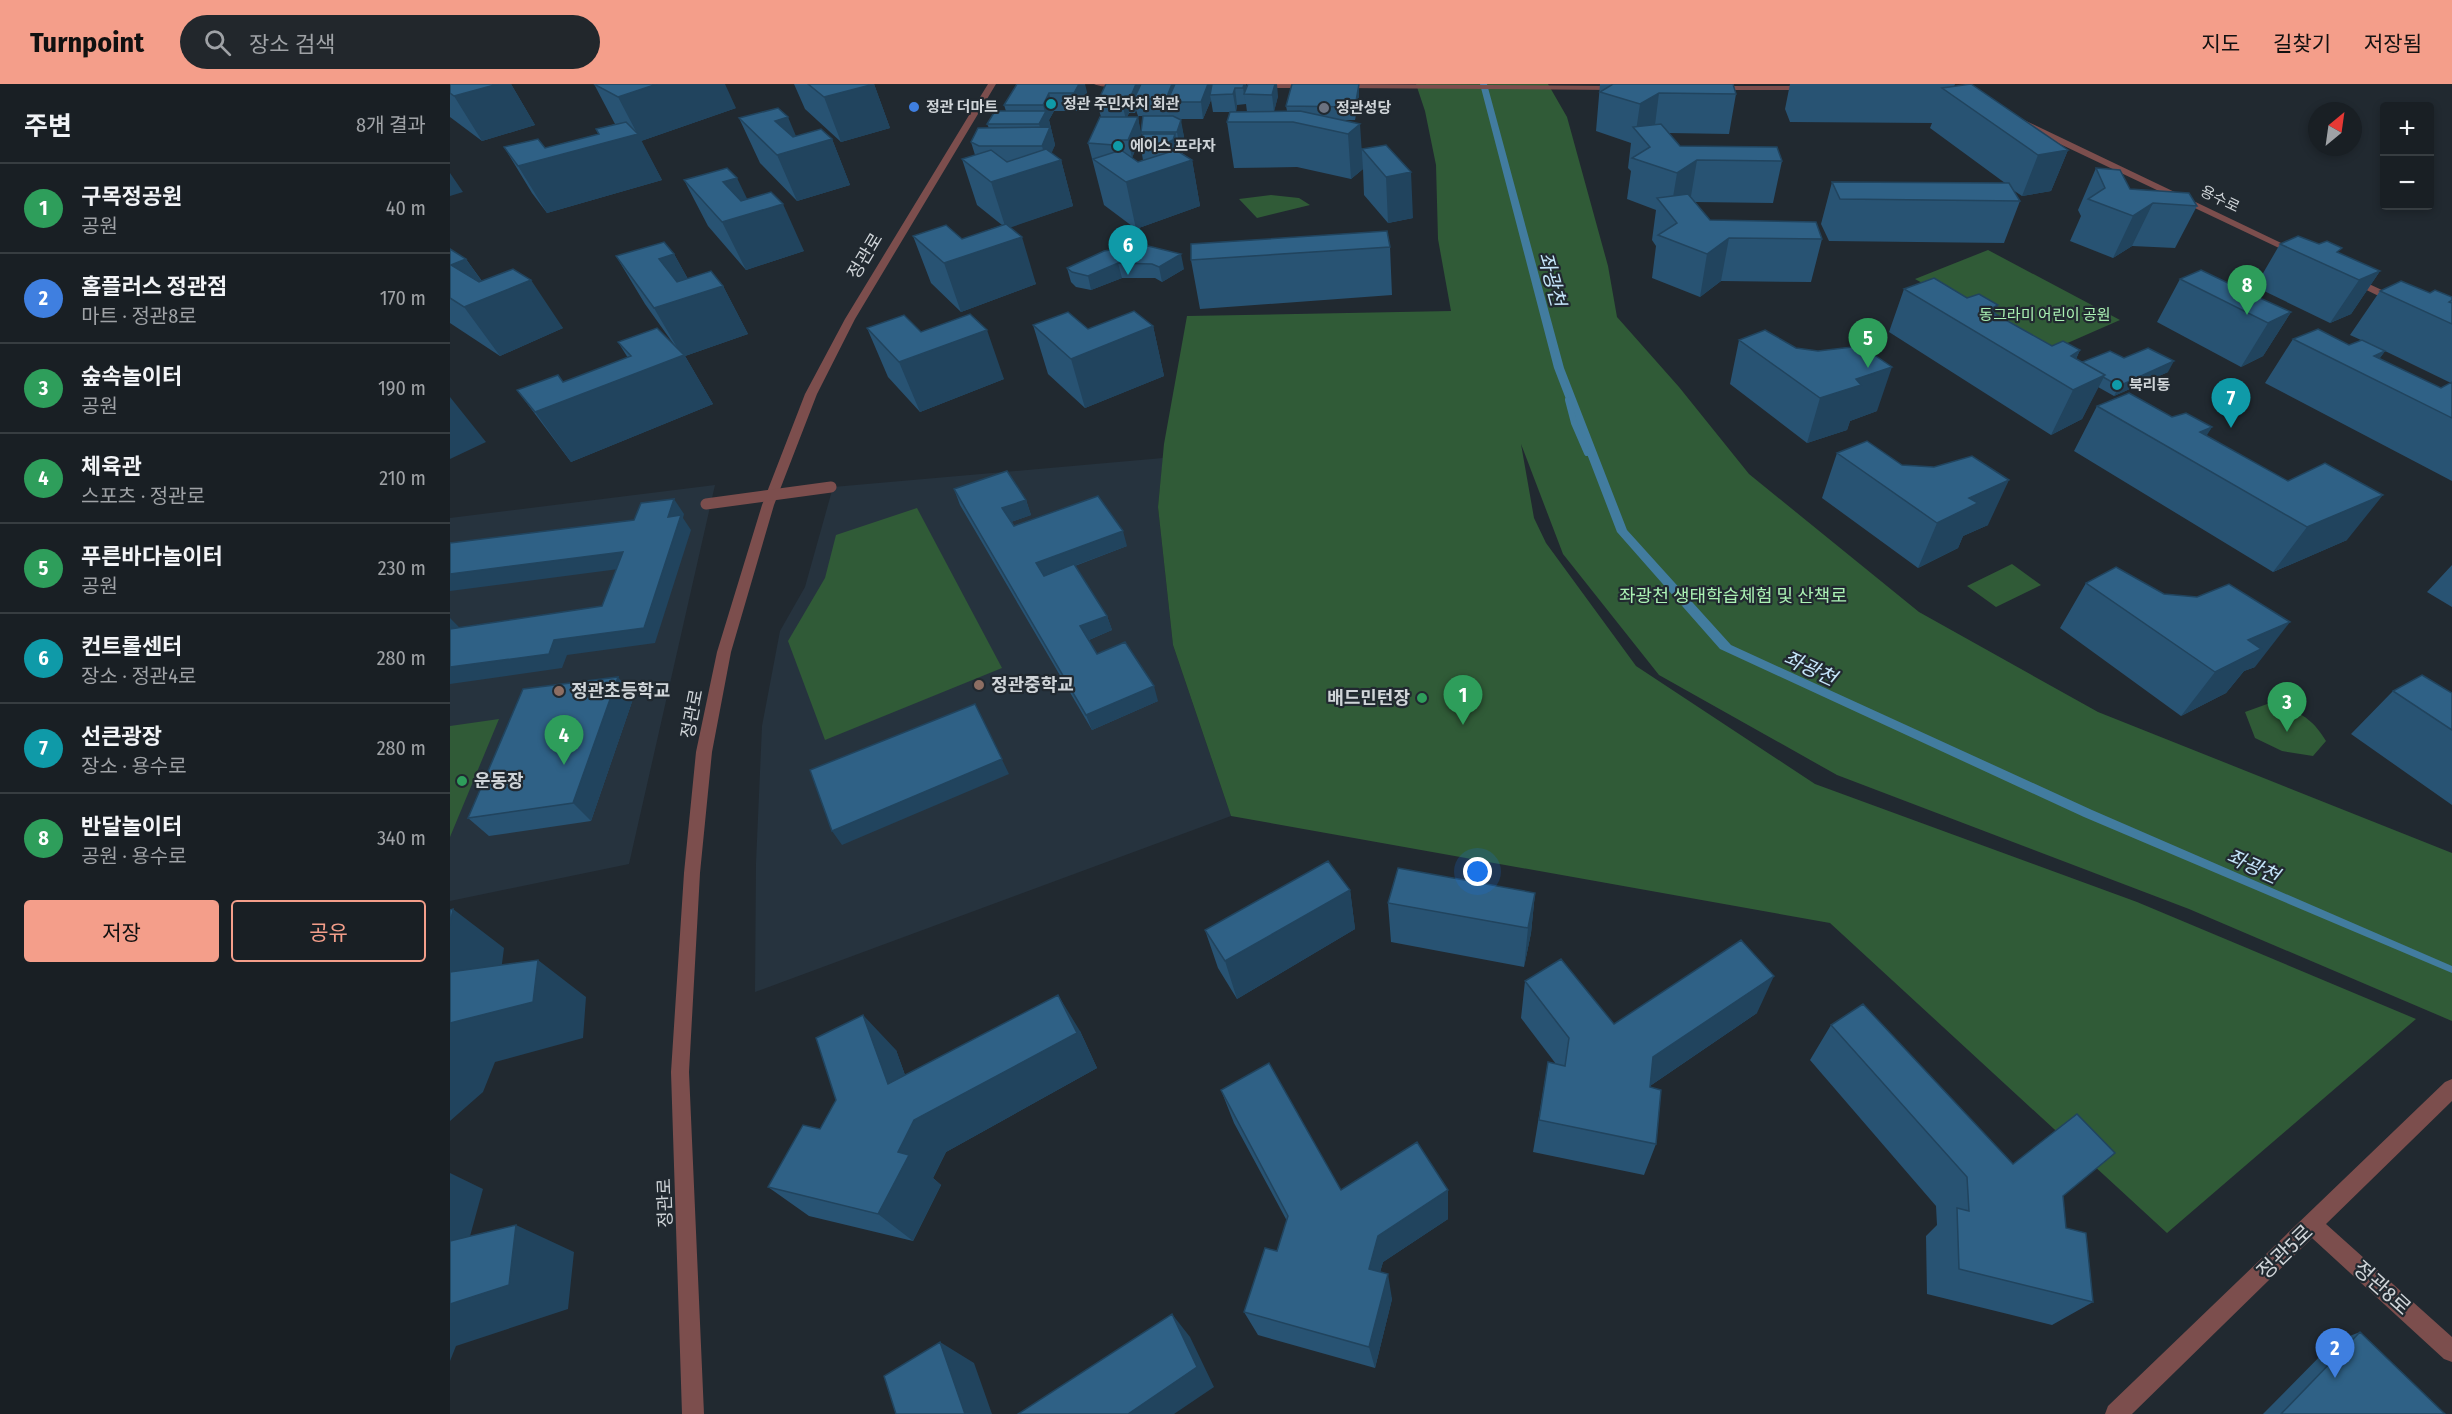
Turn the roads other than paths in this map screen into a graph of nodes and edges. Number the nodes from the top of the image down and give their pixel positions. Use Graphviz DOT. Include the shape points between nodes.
graph roads {
  1 [pos="992,84"];
  2 [pos="1098,84"];
  3 [pos="1134,84"];
  4 [pos="1368,85"];
  5 [pos="1251,86"];
  6 [pos="1321,86"];
  7 [pos="1333,86"];
  8 [pos="1559,86"];
  9 [pos="1817,87"];
  10 [pos="1630,88"];
  11 [pos="1701,88"];
  12 [pos="2012,118"];
  13 [pos="2301,255"];
  14 [pos="2344,276"];
  15 [pos="2409,307"];
  16 [pos="831,487"];
  17 [pos="706,504"];
  18 [pos="2452,1088"];
  19 [pos="2313,1225"];
  20 [pos="2452,1351"];
  21 [pos="693,1414"];
  22 [pos="2116,1414"];
  1 -- 21 [label="street, 정관로" via="850,319 811,394 768,505 724,652 704,752 680,1072"];
  2 -- 3 [label="street"];
  4 -- 7 [label="street"];
  4 -- 8 [label="street"];
  5 -- 6 [label="street"];
  8 -- 10 [label="street"];
  9 -- 11 [label="street"];
  12 -- 13 [label="street, 용수로"];
  14 -- 15 [label="street"];
  16 -- 17 [label="street, bridge"];
  18 -- 19 [label="street, 정관5로"];
  19 -- 20 [label="street, 정관8로"];
  19 -- 22 [label="street, 정관5로"];
}
